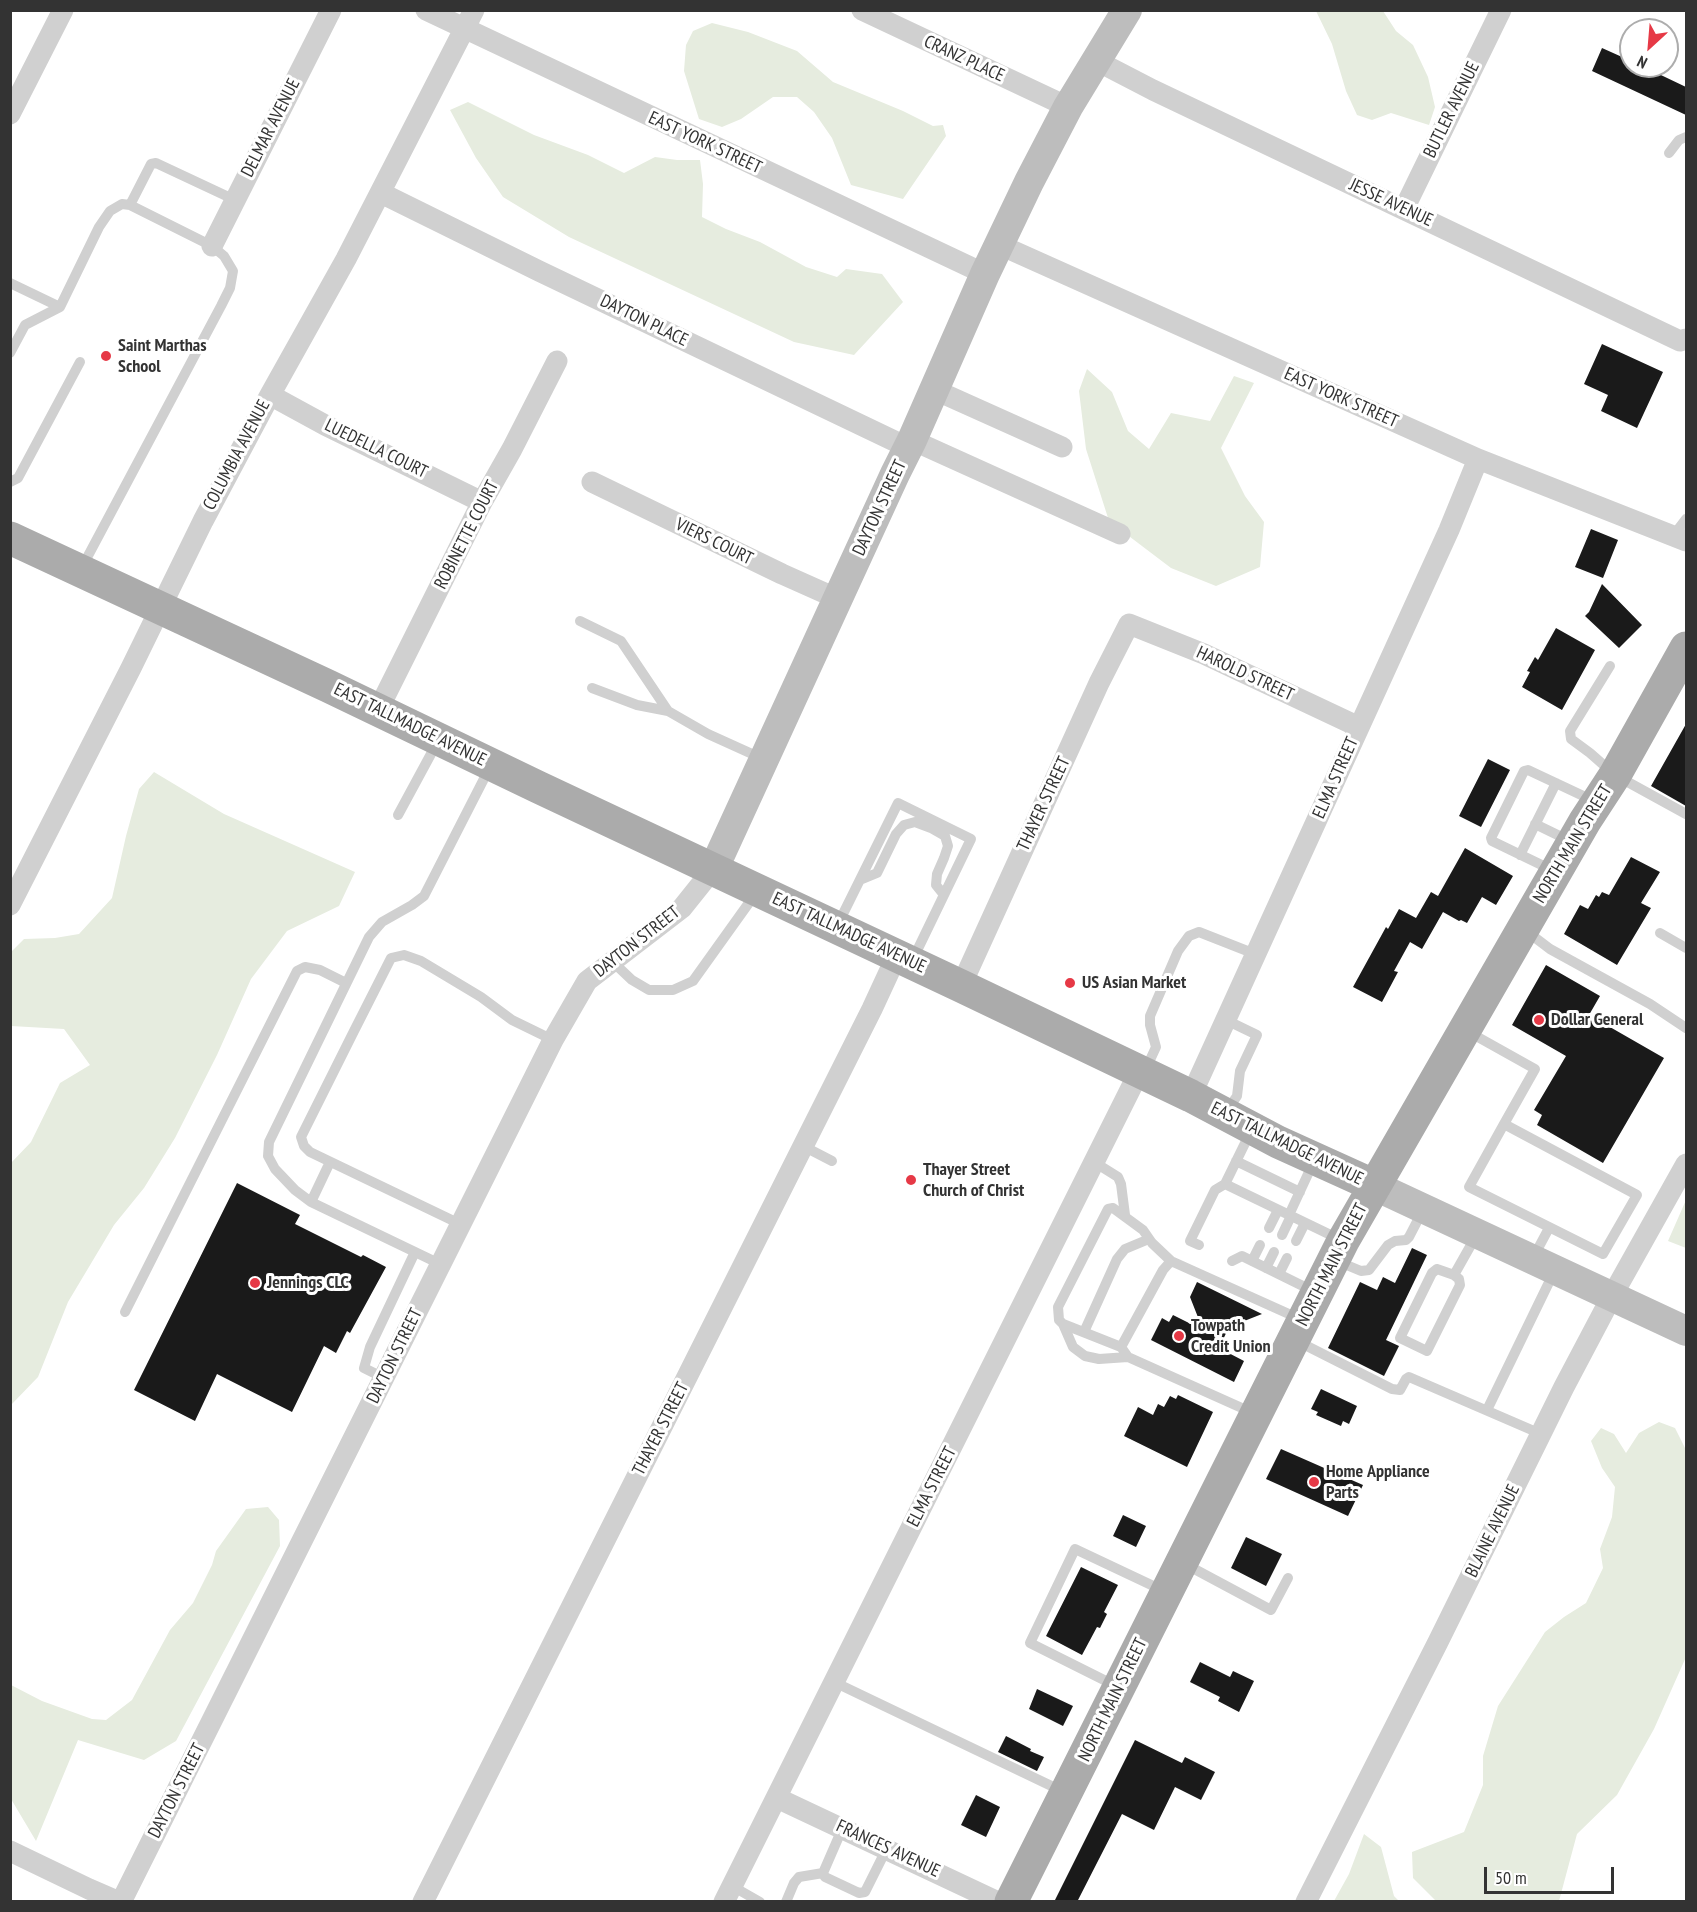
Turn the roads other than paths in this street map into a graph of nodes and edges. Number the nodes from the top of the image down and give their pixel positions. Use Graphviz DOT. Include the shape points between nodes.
graph roads {
  1 [pos="63,10"];
  2 [pos="331,10"];
  3 [pos="426,10"];
  4 [pos="474,10"];
  5 [pos="862,10"];
  6 [pos="1127,10"];
  7 [pos="1501,10"];
  8 [pos="464,29"];
  9 [pos="1096,61"];
  10 [pos="1068,107"];
  11 [pos="10,114"];
  12 [pos="1686,137"];
  13 [pos="1669,153"];
  14 [pos="381,193"];
  15 [pos="235,200"];
  16 [pos="130,206"];
  17 [pos="1404,208"];
  18 [pos="1000,244"];
  19 [pos="212,246"];
  20 [pos="984,274"];
  21 [pos="10,283"];
  22 [pos="60,307"];
  23 [pos="1686,339"];
  24 [pos="10,353"];
  25 [pos="557,361"];
  26 [pos="80,362"];
  27 [pos="935,390"];
  28 [pos="270,395"];
  29 [pos="910,444"];
  30 [pos="1062,447"];
  31 [pos="1478,459"];
  32 [pos="10,482"];
  33 [pos="592,482"];
  34 [pos="482,502"];
  35 [pos="1686,519"];
  36 [pos="1119,534"];
  37 [pos="10,538"];
  38 [pos="1680,539"];
  39 [pos="80,570"];
  40 [pos="838,599"];
  41 [pos="161,607"];
  42 [pos="580,621"];
  43 [pos="1129,624"];
  44 [pos="1686,648"];
  45 [pos="1610,666"];
  46 [pos="592,688"];
  47 [pos="378,710"];
  48 [pos="668,711"];
  49 [pos="1359,727"];
  50 [pos="439,739"];
  51 [pos="764,760"];
  52 [pos="492,764"];
  53 [pos="1615,775"];
  54 [pos="1556,783"];
  55 [pos="1597,802"];
  56 [pos="1686,814"];
  57 [pos="398,815"];
  58 [pos="1535,824"];
  59 [pos="1572,843"];
  60 [pos="1520,855"];
  61 [pos="714,868"];
  62 [pos="1555,872"];
  63 [pos="860,880"];
  64 [pos="758,890"];
  65 [pos="944,895"];
  66 [pos="10,905"];
  67 [pos="837,927"];
  68 [pos="1523,929"];
  69 [pos="1660,933"];
  70 [pos="1686,948"];
  71 [pos="1255,954"];
  72 [pos="904,959"];
  73 [pos="612,961"];
  74 [pos="346,984"];
  75 [pos="961,986"];
  76 [pos="1226,1020"];
  77 [pos="1686,1028"];
  78 [pos="1465,1029"];
  79 [pos="553,1041"];
  80 [pos="1141,1073"];
  81 [pos="1191,1096"];
  82 [pos="1238,1121"];
  83 [pos="1504,1124"];
  84 [pos="803,1146"];
  85 [pos="1316,1159"];
  86 [pos="832,1161"];
  87 [pos="1236,1161"];
  88 [pos="330,1162"];
  89 [pos="1094,1162"];
  90 [pos="1686,1164"];
  91 [pos="1225,1184"];
  92 [pos="1373,1185"];
  93 [pos="1300,1192"];
  94 [pos="310,1202"];
  95 [pos="1423,1208"];
  96 [pos="1278,1210"];
  97 [pos="1125,1215"];
  98 [pos="1290,1216"];
  99 [pos="1305,1223"];
  100 [pos="460,1224"];
  101 [pos="1269,1228"];
  102 [pos="1549,1228"];
  103 [pos="1477,1233"];
  104 [pos="1282,1235"];
  105 [pos="1149,1239"];
  106 [pos="1296,1240"];
  107 [pos="1199,1245"];
  108 [pos="1260,1245"];
  109 [pos="1338,1250"];
  110 [pos="416,1252"];
  111 [pos="1274,1252"];
  112 [pos="1287,1258"];
  113 [pos="1171,1261"];
  114 [pos="440,1264"];
  115 [pos="1544,1264"];
  116 [pos="1266,1268"];
  117 [pos="1279,1275"];
  118 [pos="1454,1275"];
  119 [pos="1612,1296"];
  120 [pos="125,1312"];
  121 [pos="1304,1318"];
  122 [pos="1064,1324"];
  123 [pos="1686,1331"];
  124 [pos="1084,1332"];
  125 [pos="1121,1347"];
  126 [pos="1128,1357"];
  127 [pos="384,1378"];
  128 [pos="1487,1410"];
  129 [pos="1256,1414"];
  130 [pos="1541,1434"];
  131 [pos="1182,1563"];
  132 [pos="1288,1578"];
  133 [pos="1167,1592"];
  134 [pos="834,1682"];
  135 [pos="1119,1688"];
  136 [pos="1067,1793"];
  137 [pos="777,1797"];
  138 [pos="843,1827"];
  139 [pos="886,1848"];
  140 [pos="10,1851"];
  141 [pos="823,1873"];
  142 [pos="728,1894"];
  143 [pos="120,1902"];
  144 [pos="423,1902"];
  145 [pos="760,1902"];
  146 [pos="786,1902"];
  147 [pos="998,1902"];
  148 [pos="1011,1902"];
  149 [pos="1306,1902"];
  1 -- 11 [label="street"];
  2 -- 15 [label="street, DELMAR AVENUE"];
  3 -- 8 [label="street, EAST YORK STREET"];
  4 -- 8 [label="street, COLUMBIA AVENUE"];
  5 -- 10 [label="street, CRANZ PLACE"];
  6 -- 9 [label="street, DAYTON STREET"];
  7 -- 17 [label="street, BUTLER AVENUE"];
  8 -- 14 [label="street, COLUMBIA AVENUE"];
  8 -- 20 [label="street, EAST YORK STREET"];
  9 -- 10 [label="street, DAYTON STREET"];
  9 -- 17 [label="street, JESSE AVENUE"];
  10 -- 18 [label="street, DAYTON STREET"];
  12 -- 13 [label="lane"];
  14 -- 28 [label="street, COLUMBIA AVENUE"];
  14 -- 29 [label="street, DAYTON PLACE"];
  15 -- 16 [label="lane" via="156,163 151,164"];
  15 -- 19 [label="street, DELMAR AVENUE"];
  16 -- 19 [label="lane"];
  16 -- 22 [label="lane" via="122,204 110,211 99,226"];
  17 -- 23 [label="street, JESSE AVENUE" via="1680,341"];
  18 -- 20 [label="street, DAYTON STREET"];
  18 -- 31 [label="street, EAST YORK STREET"];
  19 -- 39 [label="lane" via="233,271 230,288"];
  20 -- 27 [label="street, DAYTON STREET"];
  21 -- 22 [label="lane"];
  22 -- 24 [label="lane" via="25,325"];
  25 -- 34 [label="street, ROBINETTE COURT"];
  26 -- 32 [label="lane" via="18,478"];
  27 -- 29 [label="street, DAYTON STREET"];
  27 -- 30 [label="street"];
  28 -- 34 [label="street, LUEDELLA COURT"];
  28 -- 41 [label="street, COLUMBIA AVENUE"];
  29 -- 36 [label="street, DAYTON PLACE"];
  29 -- 40 [label="street, DAYTON STREET"];
  31 -- 38 [label="street, EAST YORK STREET"];
  31 -- 49 [label="street, ELMA STREET"];
  33 -- 40 [label="street, VIERS COURT"];
  34 -- 47 [label="street, ROBINETTE COURT"];
  35 -- 38 [label="lane"];
  37 -- 39 [label="main road, EAST TALLMADGE AVENUE"];
  39 -- 41 [label="main road, EAST TALLMADGE AVENUE"];
  40 -- 51 [label="street, DAYTON STREET"];
  41 -- 47 [label="main road, EAST TALLMADGE AVENUE"];
  41 -- 66 [label="street, COLUMBIA AVENUE"];
  42 -- 48 [label="lane" via="621,641"];
  43 -- 49 [label="street, HAROLD STREET" via="1204,654"];
  43 -- 75 [label="street, THAYER STREET"];
  44 -- 53 [label="main road, NORTH MAIN STREET"];
  45 -- 53 [label="lane" via="1570,732 1571,739"];
  46 -- 48 [label="lane" via="637,705"];
  47 -- 50 [label="main road, EAST TALLMADGE AVENUE"];
  48 -- 51 [label="lane" via="708,735"];
  49 -- 71 [label="street, ELMA STREET"];
  50 -- 52 [label="main road, EAST TALLMADGE AVENUE"];
  50 -- 57 [label="lane"];
  51 -- 61 [label="street, DAYTON STREET"];
  52 -- 61 [label="main road, EAST TALLMADGE AVENUE"];
  52 -- 74 [label="lane" via="424,896 375,928"];
  53 -- 55 [label="main road, NORTH MAIN STREET"];
  53 -- 56 [label="lane"];
  54 -- 55 [label="lane"];
  54 -- 58 [label="lane"];
  54 -- 60 [label="lane" via="1524,771 1491,838"];
  55 -- 59 [label="main road, NORTH MAIN STREET"];
  58 -- 59 [label="lane"];
  58 -- 60 [label="lane"];
  59 -- 62 [label="main road, NORTH MAIN STREET"];
  60 -- 62 [label="lane"];
  61 -- 64 [label="main road, EAST TALLMADGE AVENUE"];
  61 -- 73 [label="street, DAYTON STREET" via="682,908"];
  62 -- 68 [label="main road, NORTH MAIN STREET"];
  63 -- 65 [label="lane" via="877,873 896,834 904,825 915,822 945,837 948,846 936,885"];
  63 -- 65 [label="lane" via="898,803 971,839"];
  63 -- 67 [label="lane"];
  64 -- 67 [label="main road, EAST TALLMADGE AVENUE"];
  64 -- 73 [label="lane" via="693,981 673,990 649,990"];
  65 -- 72 [label="lane"];
  67 -- 72 [label="main road, EAST TALLMADGE AVENUE"];
  68 -- 77 [label="lane" via="1550,949"];
  68 -- 78 [label="main road, NORTH MAIN STREET"];
  69 -- 70 [label="lane"];
  71 -- 76 [label="street, ELMA STREET"];
  71 -- 80 [label="lane" via="1199,932 1189,936 1178,951 1150,1017 1155,1047"];
  72 -- 75 [label="main road, EAST TALLMADGE AVENUE"];
  72 -- 84 [label="street, THAYER STREET" via="872,1009"];
  73 -- 79 [label="street, DAYTON STREET" via="587,981"];
  74 -- 94 [label="lane" via="269,1142 268,1156 275,1169"];
  74 -- 120 [label="lane" via="320,970 305,967 297,971"];
  75 -- 80 [label="main road, EAST TALLMADGE AVENUE"];
  76 -- 81 [label="street, ELMA STREET"];
  76 -- 82 [label="lane" via="1257,1035 1240,1071"];
  78 -- 83 [label="lane" via="1535,1070"];
  78 -- 92 [label="main road, NORTH MAIN STREET"];
  79 -- 88 [label="lane" via="512,1020 421,961 404,955 391,958 301,1137 310,1152"];
  79 -- 100 [label="street, DAYTON STREET"];
  80 -- 81 [label="main road, EAST TALLMADGE AVENUE"];
  80 -- 89 [label="street, ELMA STREET"];
  81 -- 82 [label="main road, EAST TALLMADGE AVENUE"];
  82 -- 85 [label="main road, EAST TALLMADGE AVENUE"];
  82 -- 87 [label="lane"];
  83 -- 102 [label="lane" via="1469,1187"];
  83 -- 102 [label="lane" via="1637,1195 1602,1254"];
  84 -- 86 [label="lane"];
  84 -- 144 [label="street, THAYER STREET"];
  85 -- 92 [label="main road, EAST TALLMADGE AVENUE"];
  85 -- 93 [label="lane"];
  87 -- 91 [label="lane"];
  87 -- 93 [label="lane"];
  88 -- 94 [label="lane"];
  88 -- 100 [label="lane"];
  89 -- 97 [label="lane" via="1118,1177"];
  89 -- 134 [label="street, ELMA STREET"];
  90 -- 119 [label="street, BLAINE AVENUE"];
  91 -- 96 [label="lane"];
  91 -- 107 [label="lane" via="1215,1190 1190,1241"];
  92 -- 95 [label="street, EAST TALLMADGE AVENUE"];
  92 -- 109 [label="main road, NORTH MAIN STREET"];
  93 -- 98 [label="lane"];
  94 -- 110 [label="lane"];
  95 -- 103 [label="street, EAST TALLMADGE AVENUE"];
  95 -- 109 [label="lane" via="1406,1240 1388,1245 1370,1270 1361,1271"];
  96 -- 98 [label="lane"];
  96 -- 101 [label="lane"];
  97 -- 105 [label="lane"];
  97 -- 122 [label="lane" via="1108,1209 1058,1307 1059,1320"];
  98 -- 99 [label="lane"];
  98 -- 104 [label="lane"];
  99 -- 106 [label="lane"];
  99 -- 109 [label="lane"];
  100 -- 114 [label="street, DAYTON STREET"];
  102 -- 115 [label="lane"];
  103 -- 115 [label="street, EAST TALLMADGE AVENUE"];
  103 -- 118 [label="lane"];
  105 -- 113 [label="lane"];
  105 -- 124 [label="lane" via="1125,1249 1117,1260"];
  108 -- 116 [label="lane" via="1242,1259"];
  109 -- 121 [label="main road, NORTH MAIN STREET"];
  110 -- 114 [label="lane"];
  110 -- 127 [label="lane" via="370,1347 364,1368"];
  111 -- 116 [label="lane"];
  112 -- 117 [label="lane"];
  113 -- 121 [label="lane"];
  113 -- 125 [label="lane"];
  114 -- 127 [label="street, DAYTON STREET"];
  115 -- 119 [label="street, EAST TALLMADGE AVENUE"];
  115 -- 128 [label="lane"];
  116 -- 117 [label="lane"];
  117 -- 121 [label="lane"];
  118 -- 118 [label="lane" via="1460,1285 1426,1350 1400,1338 1432,1274 1437,1269"];
  119 -- 123 [label="street, EAST TALLMADGE AVENUE"];
  119 -- 130 [label="street, BLAINE AVENUE"];
  121 -- 128 [label="lane" via="1392,1389 1400,1389 1409,1377"];
  121 -- 129 [label="main road, NORTH MAIN STREET"];
  122 -- 124 [label="lane"];
  122 -- 126 [label="lane" via="1073,1347 1085,1356"];
  124 -- 125 [label="lane"];
  125 -- 126 [label="lane"];
  126 -- 129 [label="lane"];
  127 -- 143 [label="street, DAYTON STREET"];
  128 -- 130 [label="lane"];
  129 -- 131 [label="main road, NORTH MAIN STREET"];
  130 -- 149 [label="street, BLAINE AVENUE"];
  131 -- 132 [label="lane" via="1271,1610"];
  131 -- 133 [label="main road, NORTH MAIN STREET"];
  133 -- 135 [label="main road, NORTH MAIN STREET"];
  133 -- 135 [label="lane" via="1075,1549 1030,1643"];
  134 -- 136 [label="lane"];
  134 -- 137 [label="street, ELMA STREET"];
  135 -- 136 [label="main road, NORTH MAIN STREET"];
  136 -- 148 [label="main road, NORTH MAIN STREET"];
  137 -- 138 [label="street, FRANCES AVENUE"];
  137 -- 142 [label="street, ELMA STREET"];
  138 -- 139 [label="street, FRANCES AVENUE"];
  138 -- 141 [label="lane"];
  139 -- 141 [label="lane" via="865,1892 859,1893"];
  139 -- 147 [label="street, FRANCES AVENUE"];
  140 -- 143 [label="street"];
  141 -- 146 [label="lane" via="799,1877"];
  142 -- 145 [label="lane"];
}
